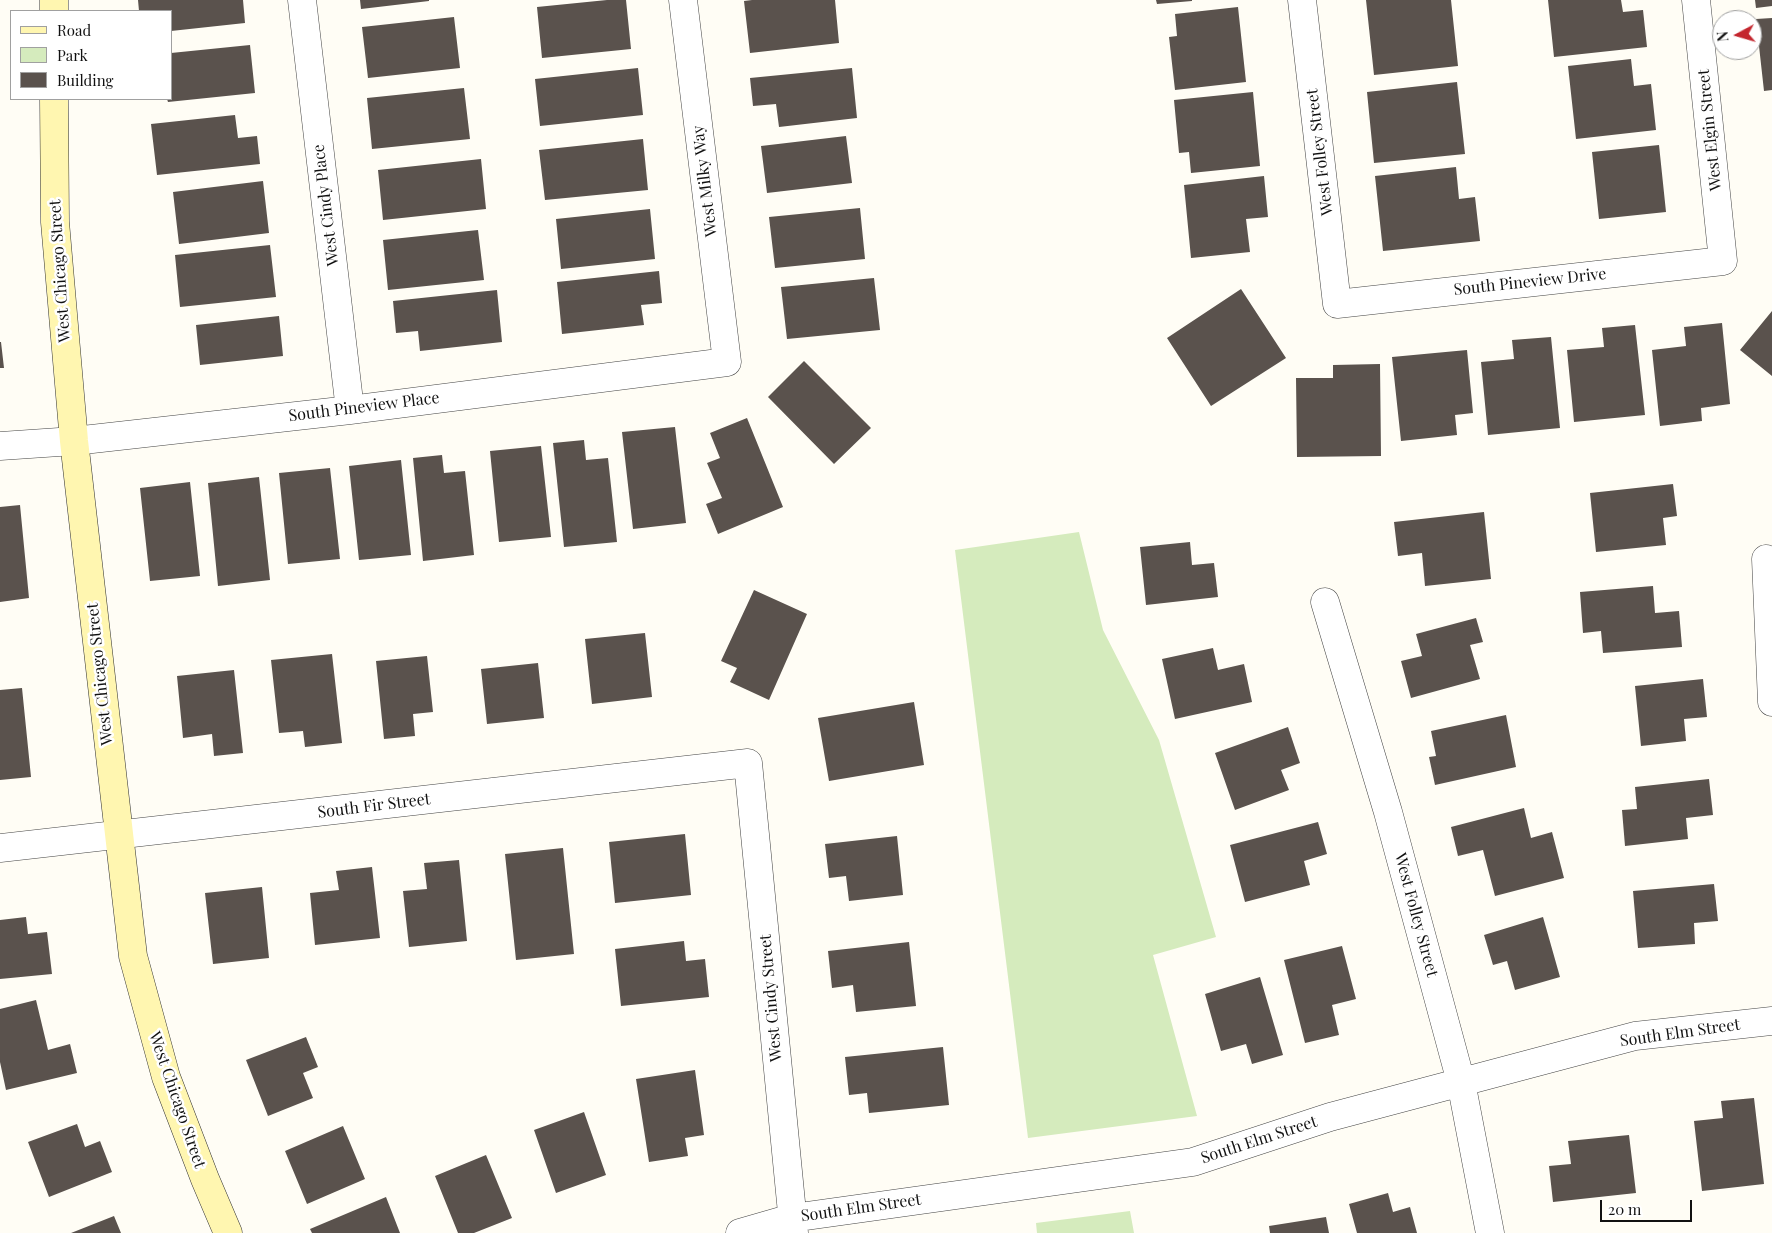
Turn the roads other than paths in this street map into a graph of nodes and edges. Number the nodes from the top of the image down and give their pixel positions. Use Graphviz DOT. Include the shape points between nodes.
graph roads {
  1 [pos="302,0"];
  2 [pos="683,0"];
  3 [pos="1302,0"];
  4 [pos="1696,0"];
  5 [pos="54,100"];
  6 [pos="1723,260"];
  7 [pos="1337,304"];
  8 [pos="727,362"];
  9 [pos="350,410"];
  10 [pos="74,441"];
  11 [pos="0,446"];
  12 [pos="1766,559"];
  13 [pos="1325,602"];
  14 [pos="1772,702"];
  15 [pos="748,763"];
  16 [pos="118,835"];
  17 [pos="0,848"];
  18 [pos="1772,1021"];
  19 [pos="1461,1082"];
  20 [pos="793,1225"];
  21 [pos="228,1233"];
  22 [pos="740,1233"];
  23 [pos="1490,1233"];
  1 -- 9 [label="street, West Cindy Place"];
  2 -- 8 [label="street, West Milky Way"];
  3 -- 7 [label="street, West Folley Street"];
  4 -- 6 [label="street, West Elgin Street"];
  5 -- 10 [label="street, West Chicago Street" via="54,222"];
  6 -- 7 [label="street, South Pineview Drive"];
  8 -- 9 [label="street, South Pineview Place"];
  9 -- 10 [label="street, South Pineview Place"];
  10 -- 11 [label="street, South Pineview Place"];
  10 -- 16 [label="street, West Chicago Street"];
  12 -- 14 [label="street"];
  13 -- 19 [label="street, West Folley Street" via="1388,812"];
  15 -- 16 [label="street, South Fir Street"];
  15 -- 20 [label="street, West Cindy Street"];
  16 -- 17 [label="street, South Fir Street"];
  16 -- 21 [label="street, West Chicago Street" via="133,956 166,1077"];
  18 -- 19 [label="street, South Elm Street" via="1634,1036"];
  19 -- 20 [label="street, South Elm Street" via="1330,1117 1193,1162"];
  19 -- 23 [label="street, West Folley Street"];
  20 -- 22 [label="street, South Elm Street"];
}
